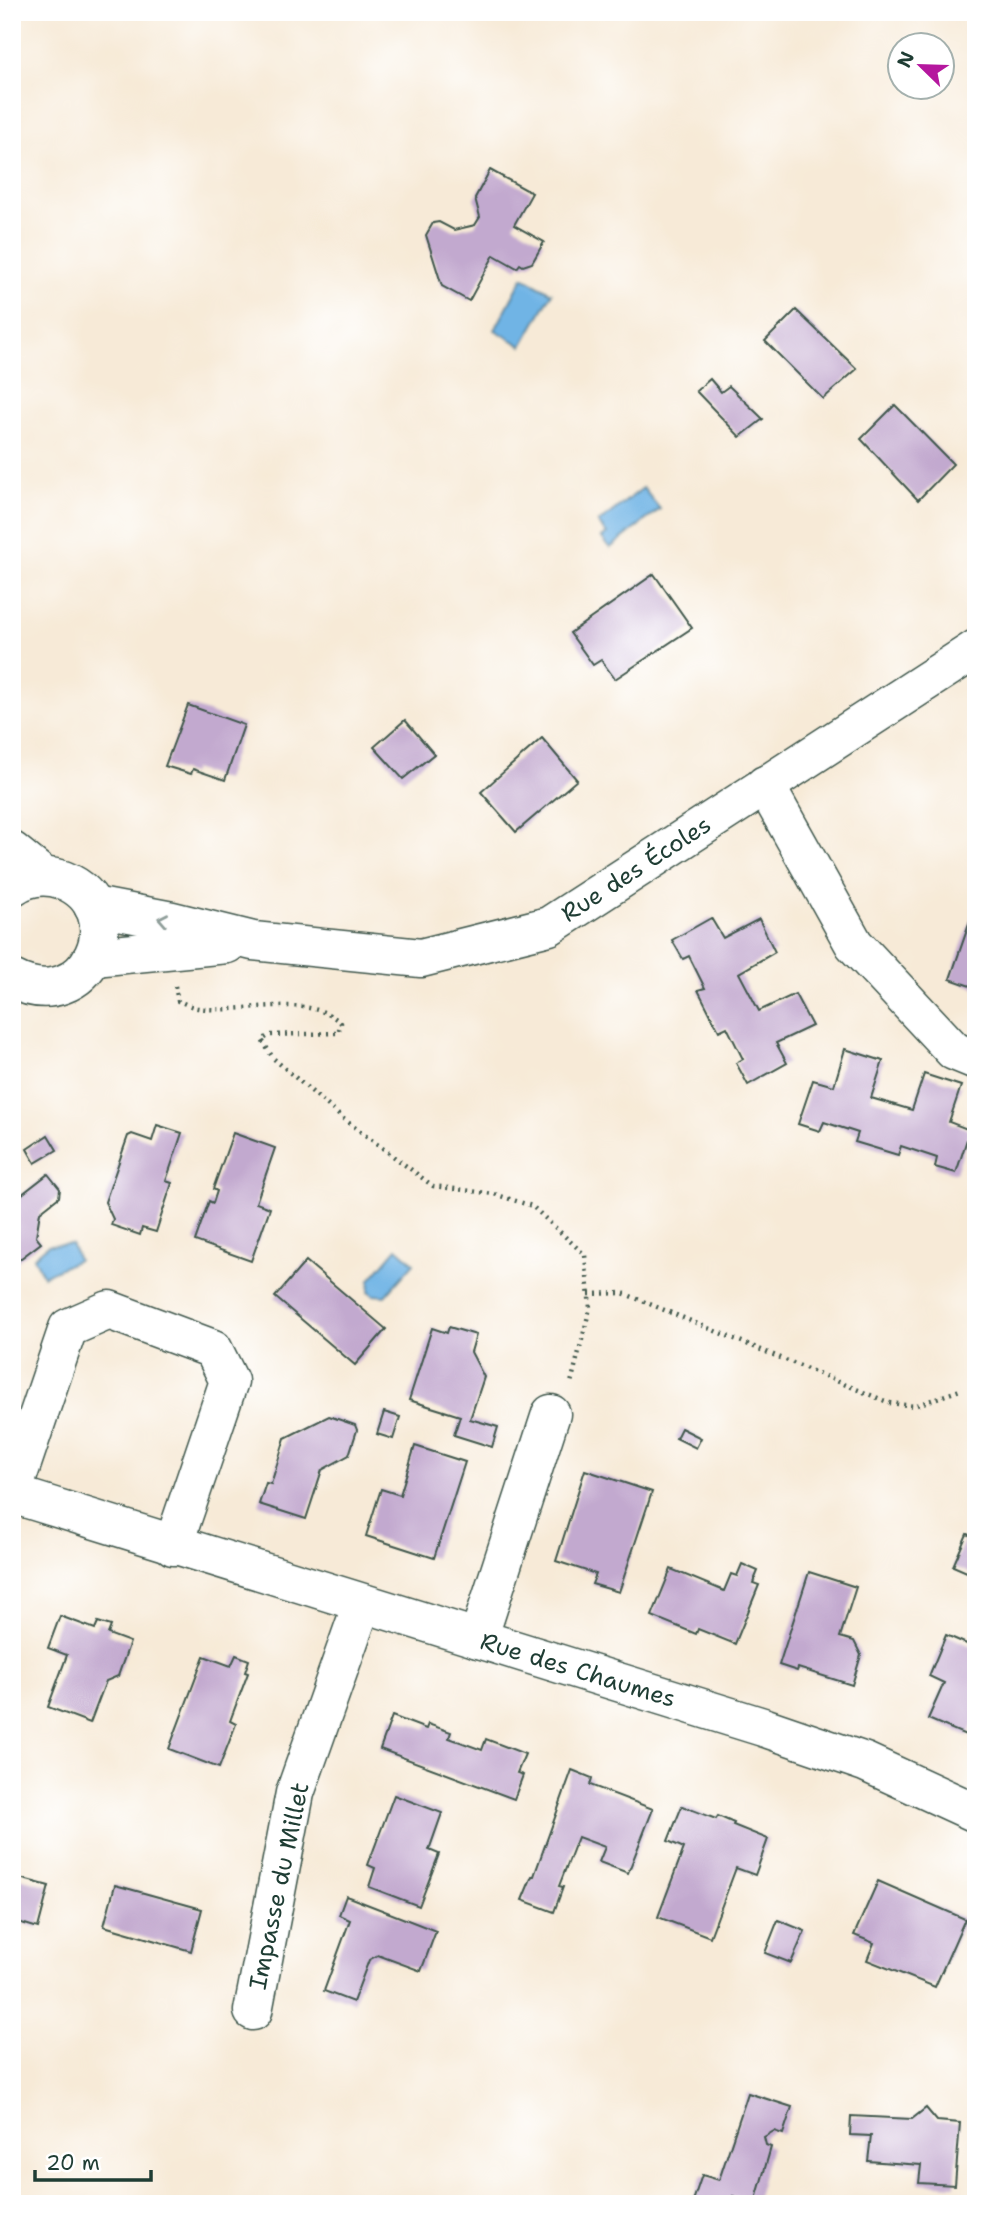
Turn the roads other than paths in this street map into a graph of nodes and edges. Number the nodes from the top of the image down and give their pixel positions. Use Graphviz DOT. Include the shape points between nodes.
graph roads {
  1 [pos="976,649"];
  2 [pos="765,785"];
  3 [pos="12,851"];
  4 [pos="28,882"];
  5 [pos="93,906"];
  6 [pos="253,941"];
  7 [pos="94,957"];
  8 [pos="16,986"];
  9 [pos="976,1060"];
  10 [pos="551,1414"];
  11 [pos="12,1494"];
  12 [pos="173,1546"];
  13 [pos="362,1604"];
  14 [pos="478,1639"];
  15 [pos="976,1813"];
  16 [pos="253,2011"];
  1 -- 2 [label="street, Rue des Écoles"];
  2 -- 6 [label="street, Rue des Écoles" via="549,926 421,958"];
  2 -- 9 [label="street" via="855,944 954,1051"];
  3 -- 4 [label="street"];
  4 -- 5 [label="street" via="58,878 84,893"];
  6 -- 5 [label="street, Rue des Écoles, one-way"];
  5 -- 7 [label="street" via="99,923"];
  6 -- 7 [label="street, Rue des Écoles"];
  7 -- 8 [label="street" via="72,981 57,987"];
  10 -- 14 [label="street"];
  11 -- 12 [label="street, Rue des Chaumes"];
  11 -- 12 [label="street, Rue des Chaumes" via="68,1328 109,1310 213,1349 229,1381"];
  12 -- 13 [label="street, Rue des Chaumes"];
  13 -- 14 [label="street, Rue des Chaumes"];
  13 -- 16 [label="street, Impasse du Millet" via="295,1793"];
  14 -- 15 [label="street, Rue des Chaumes" via="865,1762"];
}
